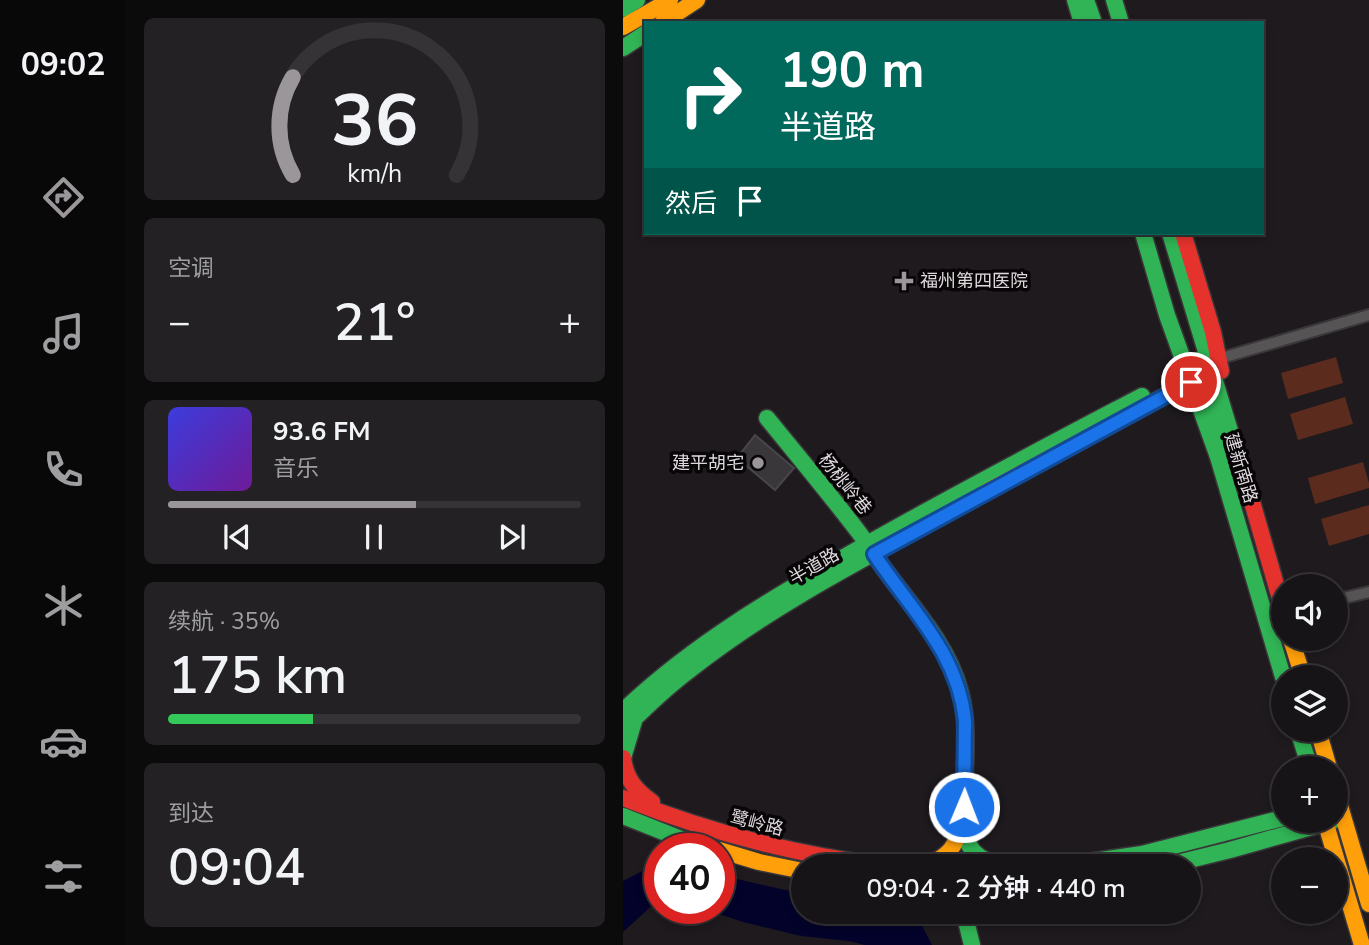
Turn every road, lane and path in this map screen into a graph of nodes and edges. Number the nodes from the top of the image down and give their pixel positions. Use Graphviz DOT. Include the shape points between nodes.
graph roads {
  1 [pos="637,0"];
  2 [pos="670,0"];
  3 [pos="697,0"];
  4 [pos="1086,0"];
  5 [pos="1101,0"];
  6 [pos="1114,0"];
  7 [pos="623,9"];
  8 [pos="1081,12"];
  9 [pos="665,21"];
  10 [pos="1106,21"];
  11 [pos="1120,21"];
  12 [pos="623,27"];
  13 [pos="644,34"];
  14 [pos="623,48"];
  15 [pos="1144,235"];
  16 [pos="1158,235"];
  17 [pos="1171,235"];
  18 [pos="1184,235"];
  19 [pos="1369,315"];
  20 [pos="1219,359"];
  21 [pos="1189,377"];
  22 [pos="767,418"];
  23 [pos="1218,457"];
  24 [pos="1238,457"];
  25 [pos="871,549"];
  26 [pos="1273,574"];
  27 [pos="1369,592"];
  28 [pos="1348,597"];
  29 [pos="1279,665"];
  30 [pos="629,714"];
  31 [pos="623,730"];
  32 [pos="623,758"];
  33 [pos="623,798"];
  34 [pos="964,807"];
  35 [pos="626,818"];
  36 [pos="678,820"];
  37 [pos="1271,821"];
  38 [pos="665,833"];
  39 [pos="1286,833"];
  40 [pos="1336,833"];
  41 [pos="1339,833"];
  42 [pos="806,854"];
  43 [pos="948,854"];
  44 [pos="978,854"];
  45 [pos="1142,854"];
  46 [pos="735,855"];
  47 [pos="1201,856"];
  48 [pos="791,869"];
  49 [pos="1369,904"];
  50 [pos="965,924"];
  51 [pos="975,924"];
  52 [pos="1361,941"];
  53 [pos="973,945"];
  1 -- 7 [label="main road"];
  2 -- 12 [label="main road"];
  3 -- 9 [label="main road"];
  4 -- 8 [label="main road"];
  5 -- 10 [label="main road"];
  6 -- 11 [label="main road"];
  13 -- 14 [label="main road"];
  15 -- 21 [label="main road, 建新南路"];
  16 -- 23 [label="main road" via="1213,421"];
  17 -- 24 [label="main road"];
  18 -- 20 [label="main road, 建新南路"];
  19 -- 20 [label="street"];
  20 -- 24 [label="main road, 建新南路"];
  21 -- 23 [label="main road, 建新南路"];
  21 -- 25 [label="main road, 半道路" via="1039,449"];
  22 -- 25 [label="main road, 杨桃岭巷"];
  23 -- 29 [label="main road, 建新南路"];
  24 -- 26 [label="main road, 建新南路"];
  25 -- 30 [label="main road, 半道路"];
  25 -- 34 [label="main road, 杨桃岭巷" via="939,644 955,678 965,721"];
  27 -- 28 [label="street"];
  30 -- 31 [label="main road, 半道路"];
  30 -- 32 [label="main road"];
  32 -- 36 [label="main road" via="632,787"];
  33 -- 36 [label="main road, 鹭岭路"];
  34 -- 43 [label="main road" via="958,839"];
  34 -- 44 [label="main road" via="966,838"];
  35 -- 38 [label="main road, 鹭岭路"];
  36 -- 42 [label="main road, 鹭岭路"];
  37 -- 45 [label="main road"];
  39 -- 47 [label="main road"];
  40 -- 52 [label="main road"];
  41 -- 49 [label="main road"];
  46 -- 48 [label="main road, 鹭岭路"];
  50 -- 53 [label="main road"];
  51 -- 53 [label="main road"];
}
